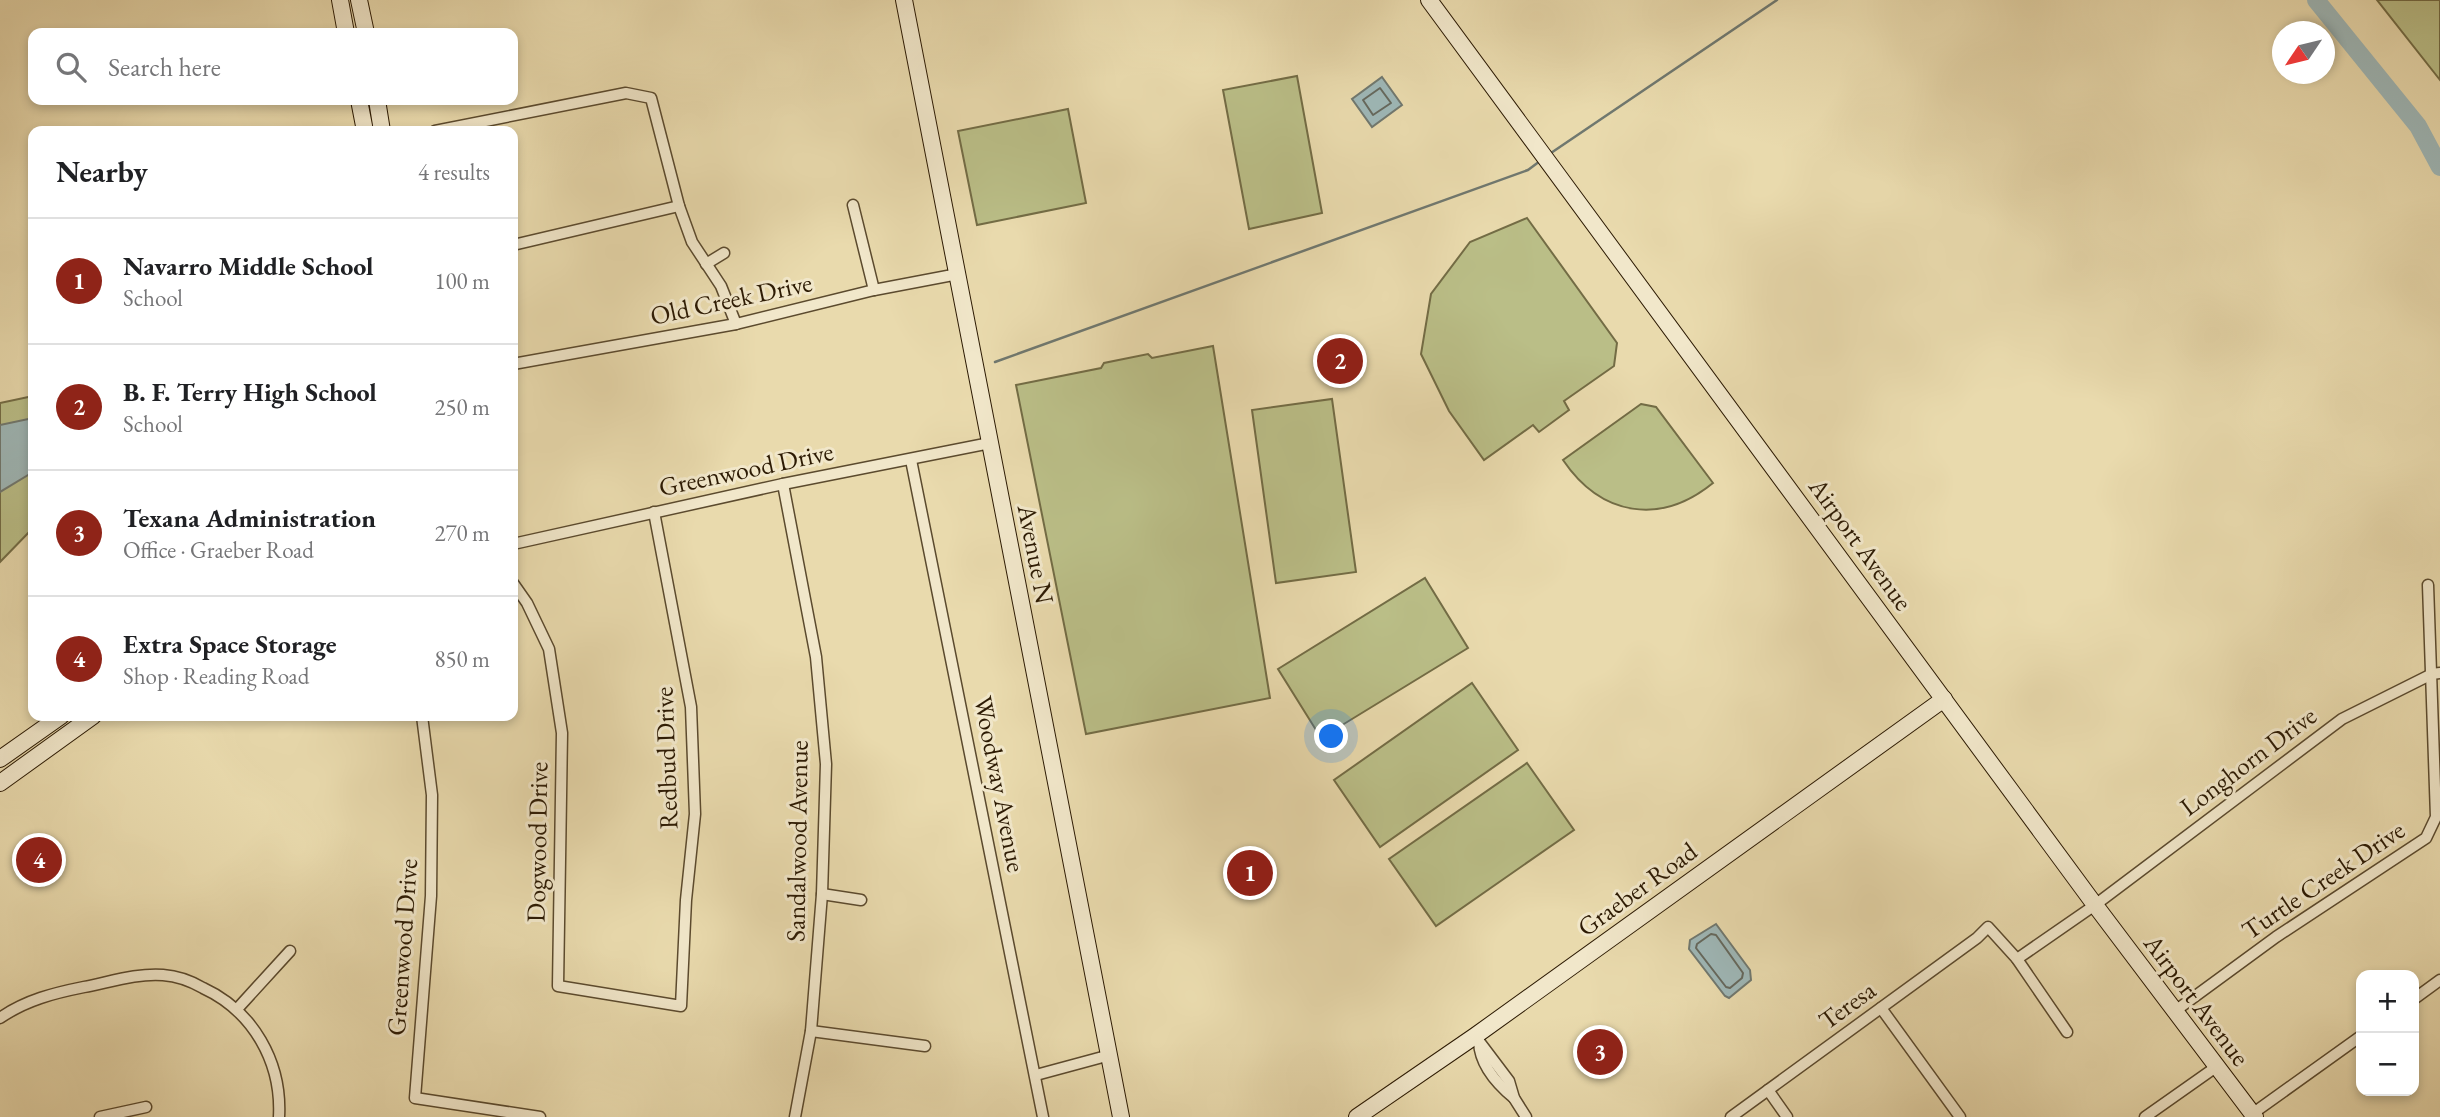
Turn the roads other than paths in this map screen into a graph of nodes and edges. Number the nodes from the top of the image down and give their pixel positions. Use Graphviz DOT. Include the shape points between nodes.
graph roads {
  1 [pos="340,0"];
  2 [pos="359,0"];
  3 [pos="904,0"];
  4 [pos="1429,0"];
  5 [pos="345,28"];
  6 [pos="365,28"];
  7 [pos="360,105"];
  8 [pos="378,105"];
  9 [pos="364,126"];
  10 [pos="382,126"];
  11 [pos="460,126"];
  12 [pos="853,205"];
  13 [pos="679,206"];
  14 [pos="518,244"];
  15 [pos="724,253"];
  16 [pos="706,264"];
  17 [pos="958,274"];
  18 [pos="874,290"];
  19 [pos="737,324"];
  20 [pos="518,363"];
  21 [pos="990,443"];
  22 [pos="911,460"];
  23 [pos="783,484"];
  24 [pos="654,512"];
  25 [pos="518,543"];
  26 [pos="2428,585"];
  27 [pos="518,590"];
  28 [pos="2436,674"];
  29 [pos="1944,699"];
  30 [pos="54,721"];
  31 [pos="86,721"];
  32 [pos="423,721"];
  33 [pos="0,759"];
  34 [pos="0,783"];
  35 [pos="822,894"];
  36 [pos="861,900"];
  37 [pos="2095,905"];
  38 [pos="290,951"];
  39 [pos="2017,959"];
  40 [pos="2440,980"];
  41 [pos="558,986"];
  42 [pos="2419,995"];
  43 [pos="238,1008"];
  44 [pos="1881,1008"];
  45 [pos="2175,1011"];
  46 [pos="0,1018"];
  47 [pos="811,1031"];
  48 [pos="2067,1032"];
  49 [pos="1477,1039"];
  50 [pos="2356,1040"];
  51 [pos="925,1046"];
  52 [pos="1110,1055"];
  53 [pos="2216,1067"];
  54 [pos="1036,1075"];
  55 [pos="1768,1090"];
  56 [pos="146,1107"];
  57 [pos="2253,1115"];
  58 [pos="100,1117"];
  59 [pos="278,1117"];
  60 [pos="540,1117"];
  61 [pos="795,1117"];
  62 [pos="1043,1117"];
  63 [pos="1121,1117"];
  64 [pos="1357,1117"];
  65 [pos="1526,1117"];
  66 [pos="1731,1117"];
  67 [pos="1787,1117"];
  68 [pos="1960,1117"];
  69 [pos="2145,1117"];
  1 -- 5 [label="street"];
  2 -- 6 [label="street"];
  3 -- 17 [label="street, Avenue N"];
  4 -- 29 [label="street, Airport Avenue"];
  7 -- 9 [label="street"];
  8 -- 10 [label="street"];
  11 -- 13 [label="street" via="626,93 651,98"];
  12 -- 18 [label="street"];
  13 -- 14 [label="street"];
  13 -- 16 [label="street"];
  15 -- 16 [label="street"];
  16 -- 19 [label="street"];
  17 -- 18 [label="street, Old Creek Drive"];
  17 -- 21 [label="street, Avenue N"];
  18 -- 19 [label="street, Old Creek Drive"];
  19 -- 20 [label="street, Old Creek Drive"];
  21 -- 22 [label="street, Greenwood Drive"];
  21 -- 52 [label="street, Avenue N"];
  22 -- 23 [label="street, Greenwood Drive"];
  22 -- 54 [label="street, Woodway Avenue"];
  23 -- 24 [label="street, Greenwood Drive"];
  23 -- 35 [label="street, Sandalwood Avenue" via="817,671 826,764"];
  24 -- 25 [label="street, Greenwood Drive"];
  24 -- 41 [label="street, Redbud Drive" via="691,707 695,814 681,1006"];
  26 -- 28 [label="street, Turtle Creek Drive"];
  27 -- 41 [label="street, Dogwood Drive" via="549,649 562,733"];
  28 -- 37 [label="street, Longhorn Drive" via="2342,719"];
  28 -- 45 [label="street, Turtle Creek Drive" via="2436,817 2426,838 2276,937"];
  29 -- 37 [label="street, Airport Avenue"];
  29 -- 49 [label="street, Graeber Road"];
  30 -- 33 [label="street"];
  31 -- 34 [label="street"];
  32 -- 60 [label="street, Greenwood Drive" via="432,795 431,896 415,1098"];
  35 -- 36 [label="street"];
  35 -- 47 [label="street, Sandalwood Avenue"];
  37 -- 39 [label="street, Longhorn Drive"];
  37 -- 45 [label="street, Airport Avenue"];
  38 -- 43 [label="street"];
  39 -- 44 [label="street, Teresa" via="1988,927"];
  39 -- 48 [label="street"];
  40 -- 42 [label="street"];
  43 -- 46 [label="street" via="187,980 135,976 45,995"];
  43 -- 59 [label="street" via="265,1046 275,1070"];
  44 -- 55 [label="street, Teresa"];
  44 -- 68 [label="street"];
  45 -- 53 [label="street, Airport Avenue"];
  47 -- 51 [label="street"];
  47 -- 61 [label="street, Sandalwood Avenue"];
  49 -- 64 [label="street, Graeber Road"];
  49 -- 65 [label="street" via="1480,1057"];
  50 -- 57 [label="street"];
  52 -- 54 [label="street"];
  52 -- 63 [label="street, Avenue N"];
  53 -- 57 [label="street, Airport Avenue"];
  53 -- 69 [label="street"];
  54 -- 62 [label="street, Woodway Avenue"];
  55 -- 66 [label="street, Teresa"];
  55 -- 67 [label="street"];
  56 -- 58 [label="street"];
}
